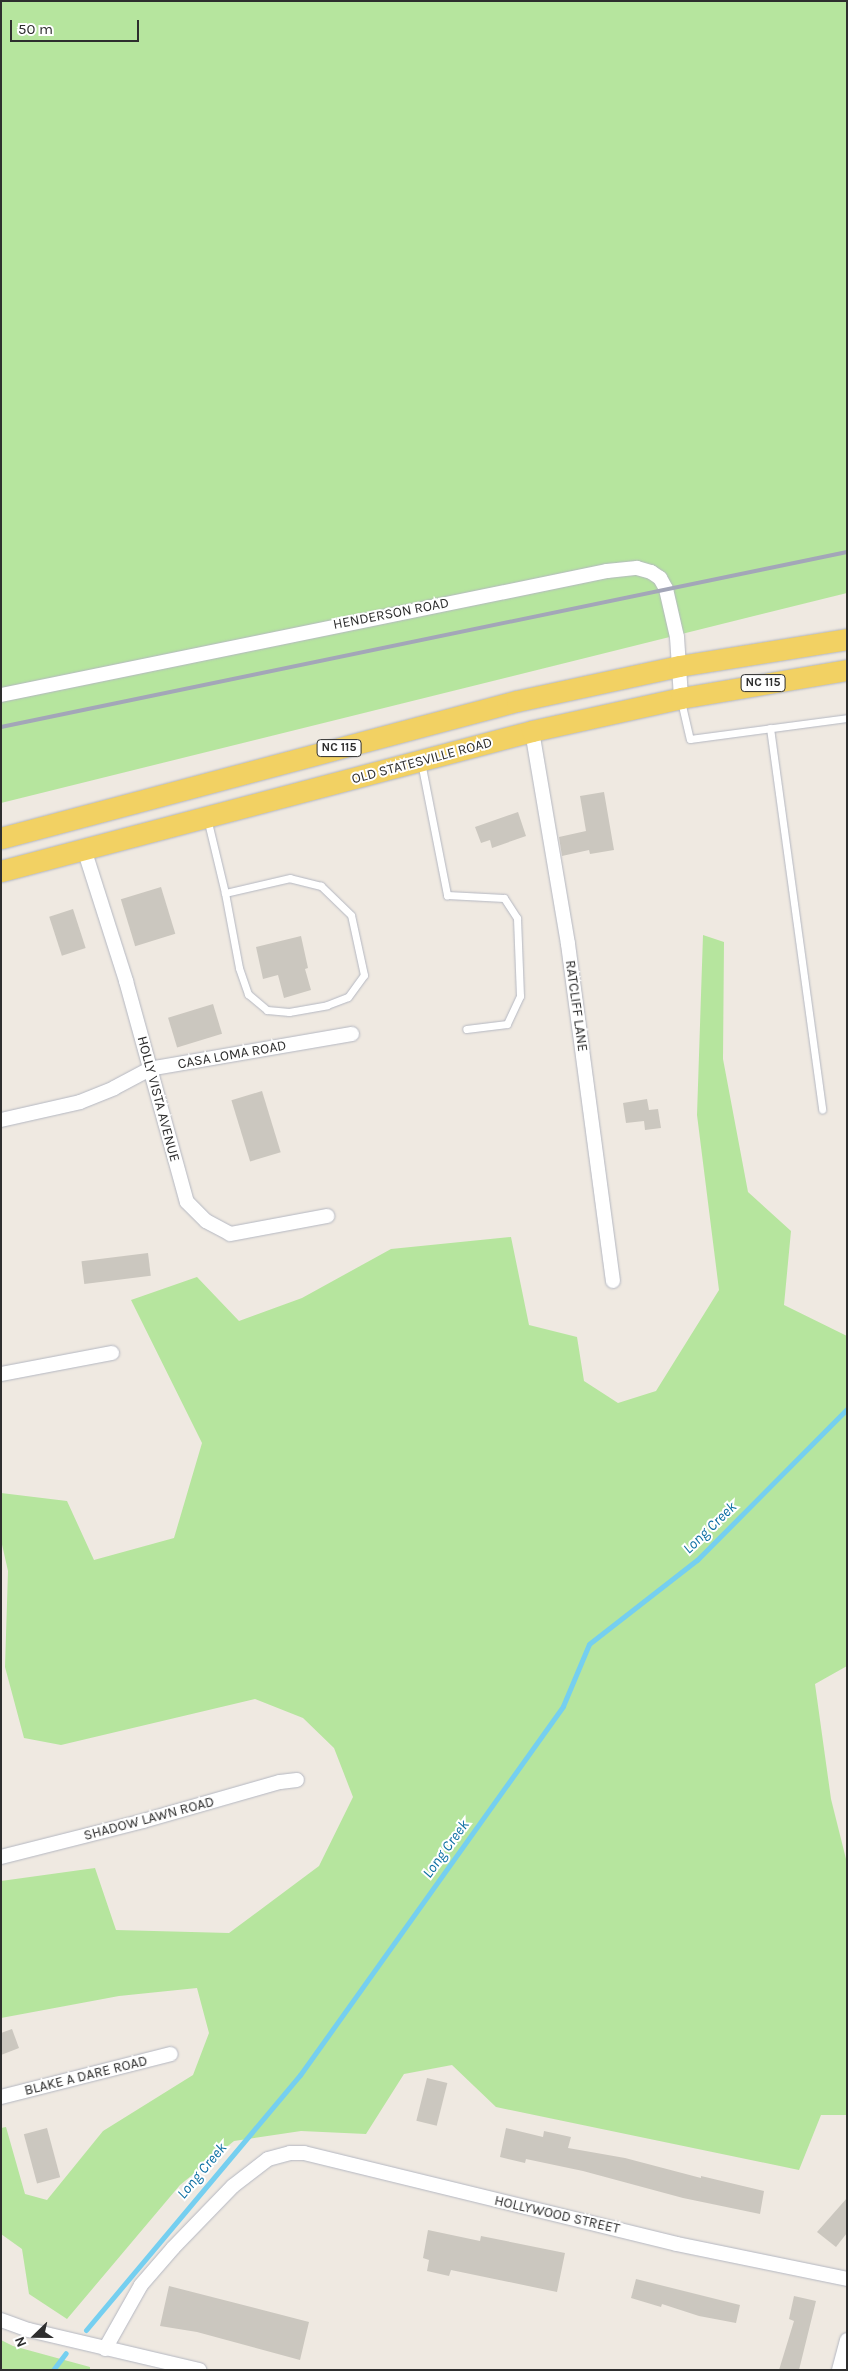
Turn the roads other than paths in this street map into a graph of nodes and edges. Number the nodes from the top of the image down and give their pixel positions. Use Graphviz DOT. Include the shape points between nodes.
graph roads {
  1 [pos="847,639"];
  2 [pos="679,666"];
  3 [pos="847,670"];
  4 [pos="1,695"];
  5 [pos="681,698"];
  6 [pos="847,718"];
  7 [pos="770,728"];
  8 [pos="532,731"];
  9 [pos="421,762"];
  10 [pos="207,818"];
  11 [pos="1,838"];
  12 [pos="84,849"];
  13 [pos="1,871"];
  14 [pos="225,893"];
  15 [pos="466,1029"];
  16 [pos="352,1034"];
  17 [pos="149,1069"];
  18 [pos="822,1109"];
  19 [pos="1,1120"];
  20 [pos="327,1216"];
  21 [pos="613,1281"];
  22 [pos="112,1353"];
  23 [pos="1,1374"];
  24 [pos="297,1780"];
  25 [pos="1,1857"];
  26 [pos="172,2054"];
  27 [pos="1,2097"];
  28 [pos="847,2279"];
  29 [pos="1,2320"];
  30 [pos="847,2340"];
  31 [pos="105,2349"];
  32 [pos="199,2370"];
  33 [pos="839,2370"];
  1 -- 2 [label="main road, NC 115"];
  2 -- 4 [label="street, HENDERSON ROAD" via="678,637 666,588 660,578 636,568 588,575"];
  2 -- 5 [label="street, HENDERSON ROAD"];
  2 -- 11 [label="main road, NC 115" via="517,701"];
  3 -- 5 [label="main road, OLD STATESVILLE ROAD / NC 115"];
  5 -- 7 [label="lane" via="690,739"];
  5 -- 8 [label="main road, OLD STATESVILLE ROAD / NC 115"];
  6 -- 7 [label="lane"];
  7 -- 18 [label="lane"];
  8 -- 9 [label="main road, OLD STATESVILLE ROAD / NC 115"];
  8 -- 21 [label="street, RATCLIFF LANE" via="568,944"];
  9 -- 10 [label="main road, OLD STATESVILLE ROAD / NC 115"];
  9 -- 15 [label="lane" via="448,895 504,898 517,918 520,996 508,1024"];
  10 -- 12 [label="main road, OLD STATESVILLE ROAD / NC 115"];
  10 -- 14 [label="lane"];
  12 -- 13 [label="main road, OLD STATESVILLE ROAD / NC 115"];
  12 -- 17 [label="street, HOLLY VISTA AVENUE" via="126,981"];
  14 -- 14 [label="lane" via="239,968 248,994 267,1010 289,1012 348,997 364,974 351,916 321,886 290,878"];
  16 -- 17 [label="street, CASA LOMA ROAD"];
  17 -- 19 [label="street, CASA LOMA ROAD" via="80,1102"];
  17 -- 20 [label="street, HOLLY VISTA AVENUE" via="187,1202 206,1221 230,1234"];
  22 -- 23 [label="street"];
  24 -- 25 [label="street, SHADOW LAWN ROAD"];
  26 -- 27 [label="street, BLAKE A DARE ROAD"];
  28 -- 31 [label="street, HOLLYWOOD STREET" via="677,2244 304,2153 290,2153 268,2159 233,2186 141,2285"];
  29 -- 31 [label="street"];
  30 -- 33 [label="street"];
  31 -- 32 [label="street"];
}
